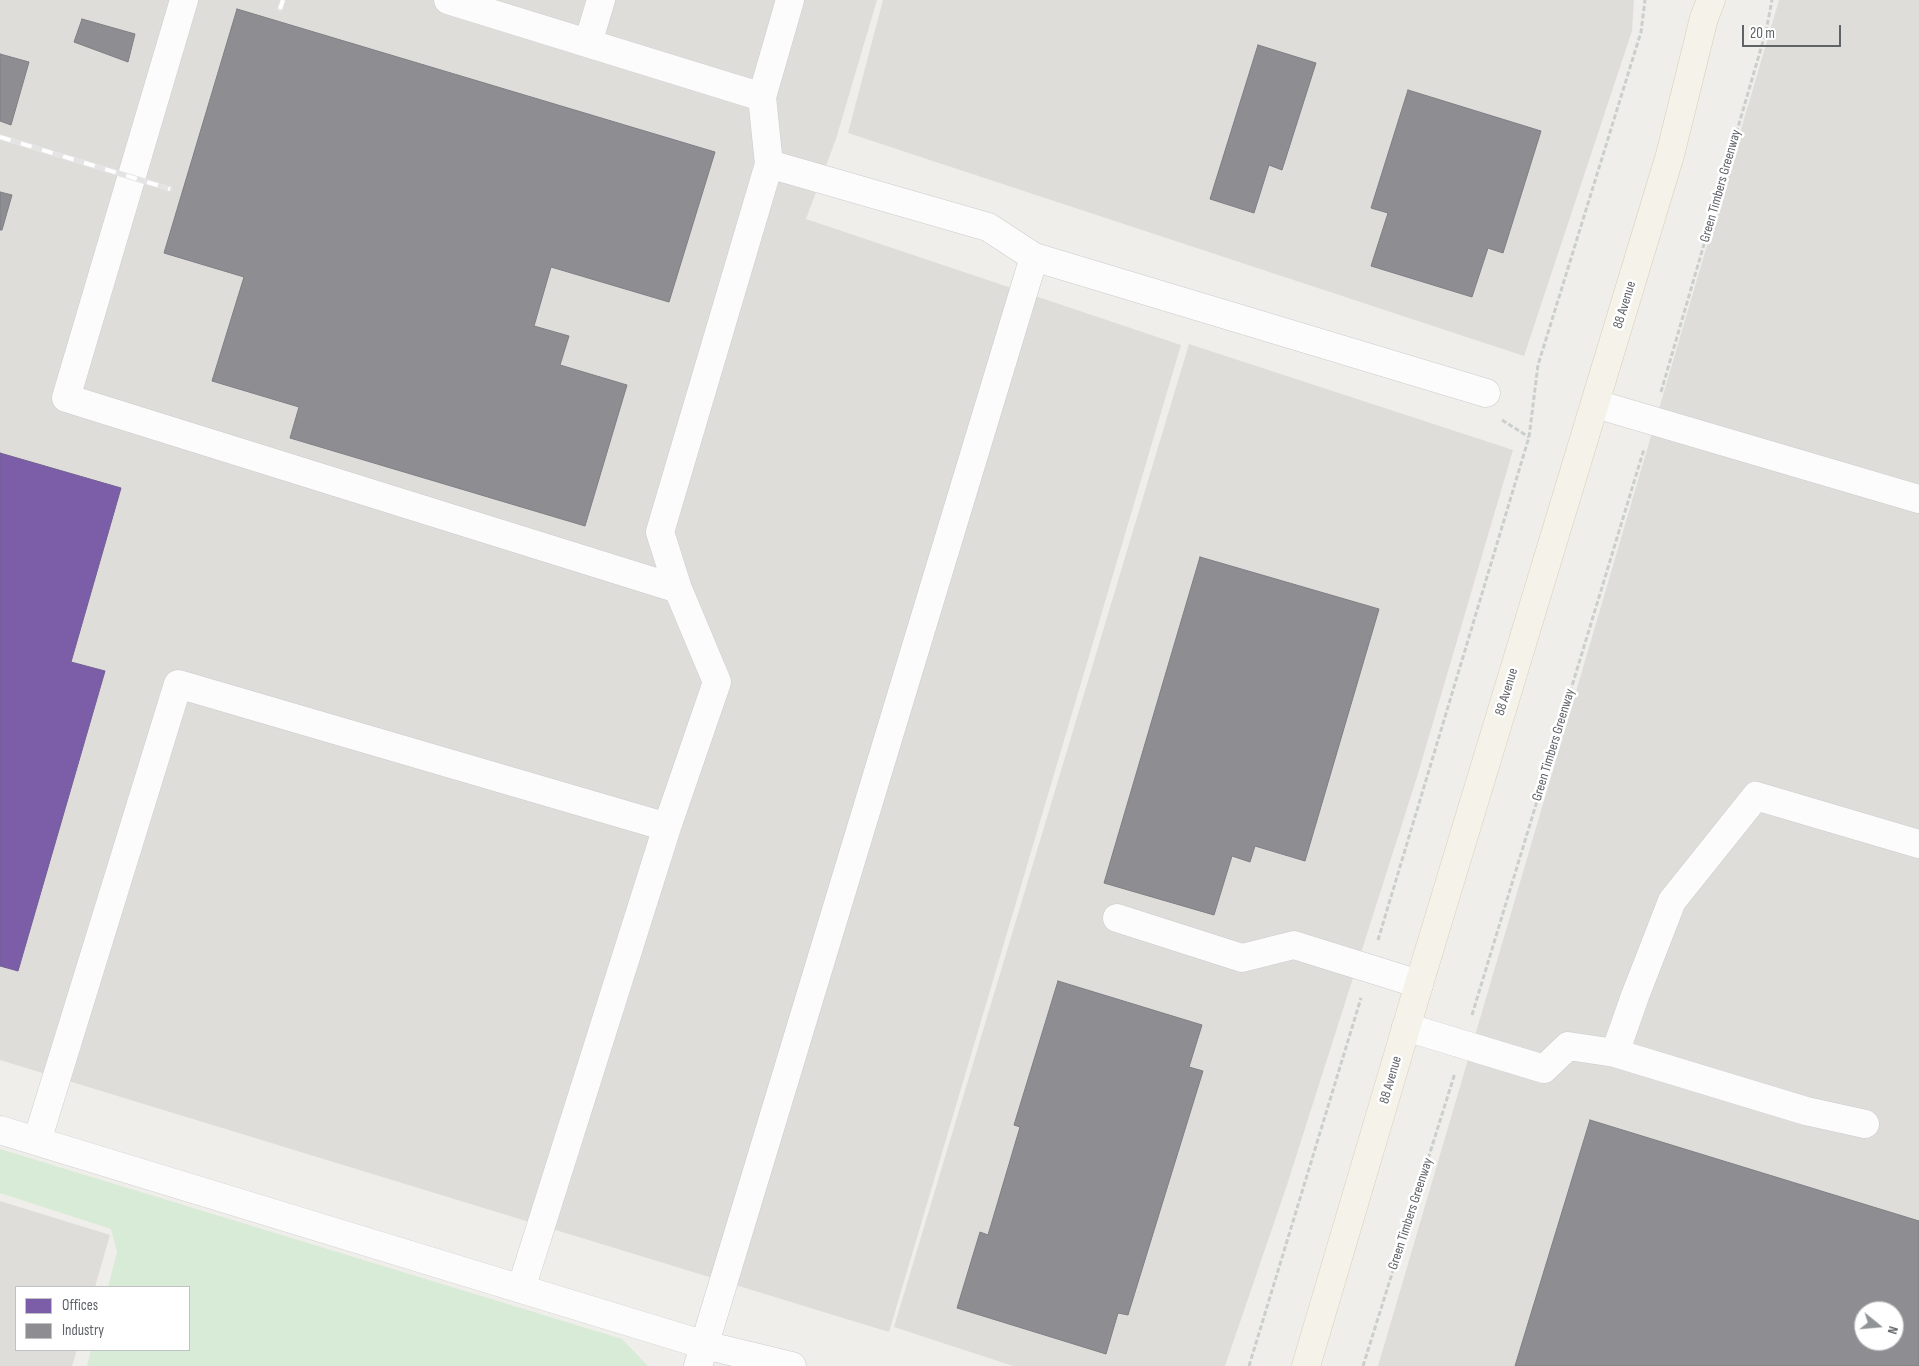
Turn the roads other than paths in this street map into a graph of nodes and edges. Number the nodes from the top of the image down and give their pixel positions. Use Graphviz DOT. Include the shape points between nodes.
graph roads {
  1 [pos="184,0"];
  2 [pos="448,0"];
  3 [pos="601,0"];
  4 [pos="790,0"];
  5 [pos="1705,6"];
  6 [pos="588,43"];
  7 [pos="762,97"];
  8 [pos="769,164"];
  9 [pos="1034,257"];
  10 [pos="1486,392"];
  11 [pos="1596,404"];
  12 [pos="1919,499"];
  13 [pos="678,589"];
  14 [pos="667,827"];
  15 [pos="1919,844"];
  16 [pos="1117,918"];
  17 [pos="1419,984"];
  18 [pos="1406,1028"];
  19 [pos="1615,1053"];
  20 [pos="1865,1124"];
  21 [pos="0,1130"];
  22 [pos="37,1142"];
  23 [pos="521,1289"];
  24 [pos="701,1356"];
  25 [pos="792,1366"];
  26 [pos="1306,1366"];
  1 -- 13 [label="lane" via="66,398"];
  2 -- 6 [label="lane"];
  3 -- 6 [label="lane"];
  4 -- 7 [label="lane"];
  5 -- 11 [label="main road, 88 Avenue" via="1670,155"];
  6 -- 7 [label="lane"];
  7 -- 8 [label="lane"];
  8 -- 9 [label="lane" via="988,226"];
  8 -- 13 [label="lane" via="660,532"];
  9 -- 10 [label="lane"];
  9 -- 24 [label="lane"];
  11 -- 12 [label="lane"];
  11 -- 17 [label="main road, 88 Avenue"];
  13 -- 14 [label="lane" via="717,682"];
  14 -- 22 [label="lane" via="178,684"];
  14 -- 23 [label="lane"];
  15 -- 19 [label="lane" via="1756,796 1672,901"];
  16 -- 17 [label="lane" via="1242,958 1294,945"];
  17 -- 18 [label="main road, 88 Avenue"];
  18 -- 19 [label="lane" via="1544,1069 1568,1046"];
  18 -- 26 [label="main road, 88 Avenue"];
  19 -- 20 [label="lane" via="1806,1111"];
  21 -- 22 [label="lane"];
  22 -- 23 [label="lane"];
  23 -- 24 [label="lane"];
  24 -- 25 [label="lane"];
}
